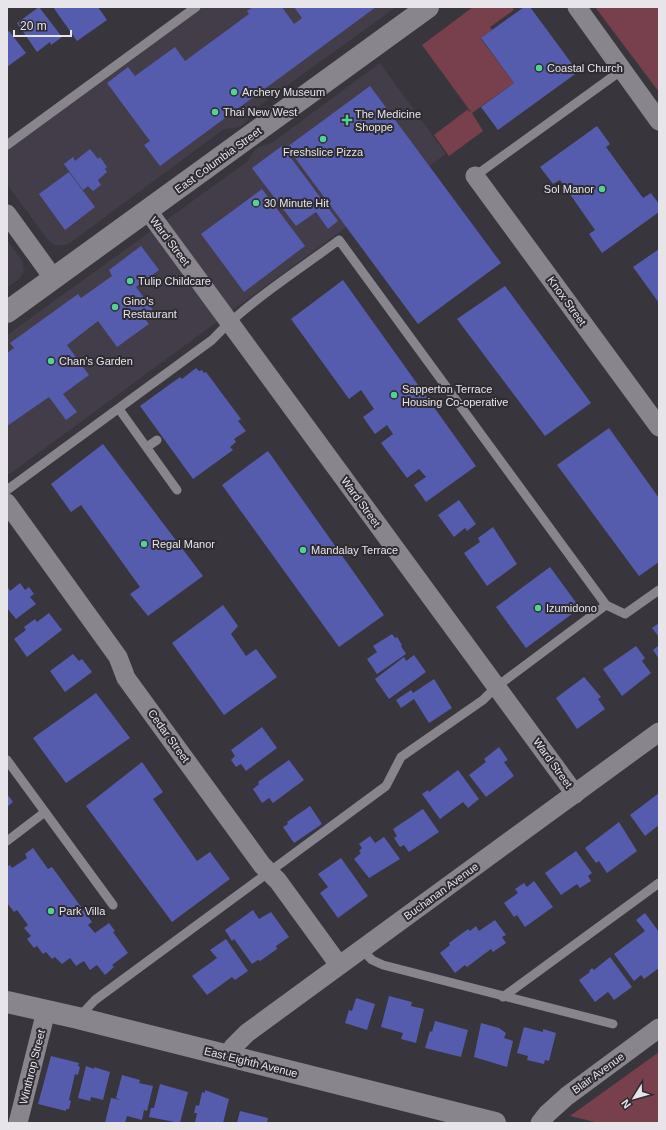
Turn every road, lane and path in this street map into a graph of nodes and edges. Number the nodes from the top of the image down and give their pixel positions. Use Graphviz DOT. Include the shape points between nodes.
graph roads {
  1 [pos="196,7"];
  2 [pos="428,7"];
  3 [pos="577,7"];
  4 [pos="622,70"];
  5 [pos="659,121"];
  6 [pos="7,145"];
  7 [pos="475,176"];
  8 [pos="148,210"];
  9 [pos="7,214"];
  10 [pos="54,279"];
  11 [pos="7,312"];
  12 [pos="230,321"];
  13 [pos="119,409"];
  14 [pos="659,427"];
  15 [pos="156,440"];
  16 [pos="147,448"];
  17 [pos="7,490"];
  18 [pos="177,490"];
  19 [pos="7,503"];
  20 [pos="659,590"];
  21 [pos="606,605"];
  22 [pos="496,686"];
  23 [pos="659,732"];
  24 [pos="7,760"];
  25 [pos="575,794"];
  26 [pos="45,812"];
  27 [pos="7,841"];
  28 [pos="270,872"];
  29 [pos="659,883"];
  30 [pos="113,905"];
  31 [pos="361,949"];
  32 [pos="339,964"];
  33 [pos="503,996"];
  34 [pos="7,1002"];
  35 [pos="46,1012"];
  36 [pos="78,1018"];
  37 [pos="613,1024"];
  38 [pos="659,1028"];
  39 [pos="228,1056"];
  40 [pos="18,1123"];
  41 [pos="495,1123"];
  42 [pos="540,1123"];
  1 -- 6 [label="lane"];
  2 -- 8 [label="street, East Columbia Street"];
  3 -- 4 [label="street"];
  4 -- 5 [label="street"];
  4 -- 7 [label="lane"];
  7 -- 14 [label="street, Knox Street"];
  8 -- 10 [label="street, East Columbia Street"];
  8 -- 12 [label="street, Ward Street"];
  9 -- 10 [label="street"];
  10 -- 11 [label="street, East Columbia Street"];
  12 -- 13 [label="lane" via="212,340"];
  12 -- 21 [label="lane" via="339,240"];
  12 -- 22 [label="street, Ward Street"];
  13 -- 16 [label="lane"];
  13 -- 17 [label="lane"];
  15 -- 16 [label="lane"];
  16 -- 18 [label="lane"];
  19 -- 28 [label="street, Cedar Street" via="118,656 126,678"];
  20 -- 21 [label="lane" via="625,614"];
  21 -- 22 [label="lane"];
  22 -- 25 [label="street, Ward Street"];
  22 -- 28 [label="lane" via="483,700 401,757 386,786"];
  23 -- 25 [label="street, Buchanan Avenue"];
  24 -- 26 [label="lane"];
  25 -- 31 [label="street, Buchanan Avenue"];
  26 -- 27 [label="lane"];
  26 -- 30 [label="lane"];
  28 -- 32 [label="street, Cedar Street"];
  28 -- 36 [label="lane" via="95,1000"];
  29 -- 33 [label="lane"];
  31 -- 32 [label="street, Buchanan Avenue"];
  31 -- 33 [label="lane" via="372,960 383,965"];
  32 -- 39 [label="street, Buchanan Avenue" via="242,1037"];
  33 -- 37 [label="lane"];
  34 -- 35 [label="street, East Eighth Avenue"];
  35 -- 36 [label="street, East Eighth Avenue"];
  35 -- 40 [label="street, Winthrop Street"];
  36 -- 39 [label="street, East Eighth Avenue"];
  38 -- 42 [label="street, Blair Avenue" via="567,1096"];
  39 -- 41 [label="street, East Eighth Avenue"];
}
